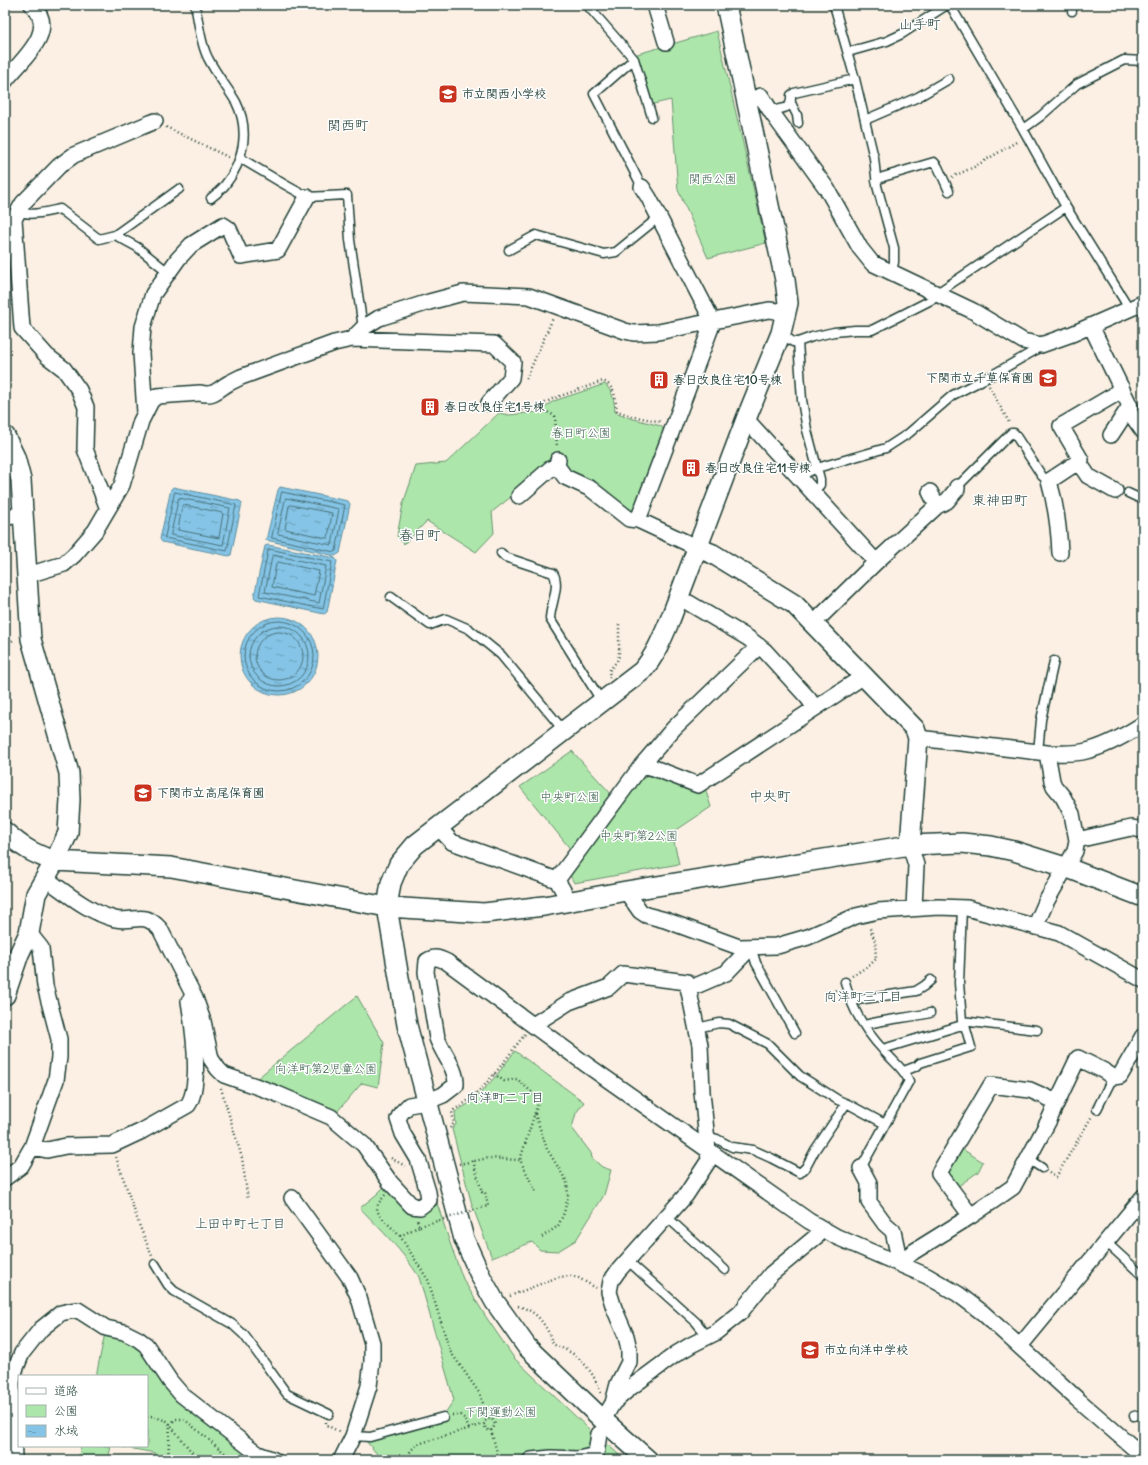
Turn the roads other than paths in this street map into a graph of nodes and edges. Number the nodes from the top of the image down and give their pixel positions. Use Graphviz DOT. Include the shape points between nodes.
graph roads {
  1 [pos="32,5"];
  2 [pos="195,5"];
  3 [pos="587,5"];
  4 [pos="655,5"];
  5 [pos="726,5"];
  6 [pos="834,5"];
  7 [pos="949,5"];
  8 [pos="666,42"];
  9 [pos="848,52"];
  10 [pos="634,60"];
  11 [pos="1143,61"];
  12 [pos="855,79"];
  13 [pos="949,79"];
  14 [pos="5,81"];
  15 [pos="747,100"];
  16 [pos="791,103"];
  17 [pos="771,112"];
  18 [pos="652,117"];
  19 [pos="865,120"];
  20 [pos="155,121"];
  21 [pos="798,123"];
  22 [pos="1025,132"];
  23 [pos="239,160"];
  24 [pos="876,181"];
  25 [pos="642,187"];
  26 [pos="180,189"];
  27 [pos="949,191"];
  28 [pos="307,197"];
  29 [pos="211,198"];
  30 [pos="1066,207"];
  31 [pos="18,212"];
  32 [pos="659,217"];
  33 [pos="115,235"];
  34 [pos="509,250"];
  35 [pos="168,272"];
  36 [pos="892,272"];
  37 [pos="939,294"];
  38 [pos="1143,303"];
  39 [pos="1129,309"];
  40 [pos="786,312"];
  41 [pos="713,322"];
  42 [pos="1090,326"];
  43 [pos="363,328"];
  44 [pos="781,333"];
  45 [pos="352,339"];
  46 [pos="798,342"];
  47 [pos="1041,345"];
  48 [pos="1121,387"];
  49 [pos="495,405"];
  50 [pos="1128,410"];
  51 [pos="145,413"];
  52 [pos="746,419"];
  53 [pos="1143,431"];
  54 [pos="1111,435"];
  55 [pos="5,436"];
  56 [pos="1078,461"];
  57 [pos="817,468"];
  58 [pos="800,478"];
  59 [pos="1049,481"];
  60 [pos="957,487"];
  61 [pos="813,492"];
  62 [pos="930,492"];
  63 [pos="1121,492"];
  64 [pos="519,496"];
  65 [pos="1143,500"];
  66 [pos="937,506"];
  67 [pos="108,508"];
  68 [pos="14,517"];
  69 [pos="638,520"];
  70 [pos="698,548"];
  71 [pos="501,552"];
  72 [pos="1060,553"];
  73 [pos="876,562"];
  74 [pos="28,575"];
  75 [pos="392,597"];
  76 [pos="689,603"];
  77 [pos="821,616"];
  78 [pos="758,646"];
  79 [pos="1054,660"];
  80 [pos="864,676"];
  81 [pos="602,702"];
  82 [pos="815,708"];
  83 [pos="1143,724"];
  84 [pos="564,731"];
  85 [pos="918,738"];
  86 [pos="1043,753"];
  87 [pos="642,765"];
  88 [pos="438,827"];
  89 [pos="1143,830"];
  90 [pos="5,832"];
  91 [pos="1077,840"];
  92 [pos="910,845"];
  93 [pos="55,861"];
  94 [pos="1065,867"];
  95 [pos="45,878"];
  96 [pos="557,880"];
  97 [pos="626,891"];
  98 [pos="1143,897"];
  99 [pos="569,901"];
  100 [pos="387,907"];
  101 [pos="914,908"];
  102 [pos="962,908"];
  103 [pos="1035,926"];
  104 [pos="29,933"];
  105 [pos="751,947"];
  106 [pos="185,979"];
  107 [pos="931,980"];
  108 [pos="1143,980"];
  109 [pos="845,982"];
  110 [pos="689,987"];
  111 [pos="5,995"];
  112 [pos="851,1001"];
  113 [pos="930,1013"];
  114 [pos="963,1022"];
  115 [pos="533,1024"];
  116 [pos="864,1024"];
  117 [pos="697,1028"];
  118 [pos="1037,1030"];
  119 [pos="795,1033"];
  120 [pos="1143,1036"];
  121 [pos="883,1049"];
  122 [pos="904,1071"];
  123 [pos="1113,1077"];
  124 [pos="426,1102"];
  125 [pos="1057,1102"];
  126 [pos="846,1104"];
  127 [pos="1097,1109"];
  128 [pos="885,1124"];
  129 [pos="708,1144"];
  130 [pos="32,1147"];
  131 [pos="1028,1159"];
  132 [pos="861,1168"];
  133 [pos="1042,1168"];
  134 [pos="5,1178"];
  135 [pos="1143,1197"];
  136 [pos="292,1198"];
  137 [pos="1138,1214"];
  138 [pos="972,1216"];
  139 [pos="667,1217"];
  140 [pos="824,1230"];
  141 [pos="1106,1242"];
  142 [pos="628,1260"];
  143 [pos="900,1263"];
  144 [pos="155,1264"];
  145 [pos="725,1270"];
  146 [pos="1143,1276"];
  147 [pos="708,1337"];
  148 [pos="1020,1346"];
  149 [pos="608,1401"];
  150 [pos="329,1414"];
  151 [pos="1143,1414"];
  152 [pos="1134,1416"];
  153 [pos="443,1417"];
  154 [pos="601,1427"];
  155 [pos="353,1436"];
  156 [pos="1143,1456"];
  157 [pos="595,1457"];
  158 [pos="14,1460"];
  159 [pos="274,1460"];
  160 [pos="342,1460"];
  161 [pos="531,1460"];
  162 [pos="648,1460"];
  1 -- 14 [label="street" via="41,19 40,35 35,47"];
  2 -- 23 [label="lane" via="207,57 236,103 241,118 245,136"];
  3 -- 10 [label="lane"];
  4 -- 8 [label="street"];
  5 -- 15 [label="street"];
  6 -- 9 [label="lane"];
  7 -- 9 [label="lane" via="887,41"];
  7 -- 22 [label="lane"];
  9 -- 12 [label="lane"];
  10 -- 18 [label="lane"];
  10 -- 25 [label="lane" via="594,94"];
  11 -- 22 [label="lane" via="1124,60 1077,84"];
  12 -- 16 [label="lane" via="794,93 791,96"];
  12 -- 19 [label="lane"];
  13 -- 19 [label="lane" via="918,97"];
  15 -- 17 [label="street" via="761,96"];
  15 -- 40 [label="street" via="785,280 788,303"];
  16 -- 17 [label="lane" via="786,108"];
  16 -- 21 [label="lane"];
  17 -- 36 [label="street" via="827,190 866,256"];
  19 -- 24 [label="lane" via="874,158"];
  20 -- 31 [label="street" via="74,154 23,203"];
  22 -- 30 [label="lane"];
  23 -- 28 [label="lane"];
  23 -- 29 [label="lane" via="224,185"];
  24 -- 27 [label="lane" via="934,162"];
  24 -- 36 [label="lane" via="894,248"];
  25 -- 32 [label="street"];
  26 -- 33 [label="lane"];
  28 -- 35 [label="street" via="278,250 241,256 229,229 223,225 191,245"];
  28 -- 43 [label="lane" via="347,195 350,240"];
  30 -- 37 [label="lane"];
  30 -- 39 [label="lane"];
  31 -- 33 [label="lane" via="41,213 60,209 99,239"];
  31 -- 67 [label="street" via="14,219 22,328 47,356 64,369 79,390 86,407 85,449"];
  32 -- 34 [label="lane" via="616,252 604,254 536,235"];
  32 -- 41 [label="street"];
  33 -- 35 [label="lane" via="137,247"];
  35 -- 51 [label="street" via="153,294 143,327 140,353"];
  36 -- 37 [label="street"];
  37 -- 46 [label="lane" via="872,330 834,332"];
  37 -- 47 [label="street" via="1023,341"];
  38 -- 39 [label="street"];
  39 -- 42 [label="street"];
  40 -- 41 [label="street" via="769,310"];
  40 -- 44 [label="street"];
  41 -- 43 [label="street" via="658,332 634,333 529,296 463,293 394,312"];
  41 -- 69 [label="street"];
  42 -- 47 [label="street"];
  42 -- 48 [label="street"];
  43 -- 45 [label="street"];
  44 -- 46 [label="lane" via="793,342"];
  44 -- 52 [label="street"];
  45 -- 49 [label="street" via="494,344 513,362 512,378"];
  45 -- 51 [label="street" via="334,343 228,383 215,393 157,396 151,401"];
  46 -- 57 [label="lane" via="802,400"];
  47 -- 57 [label="lane" via="953,395 909,433 886,448"];
  48 -- 50 [label="street" via="1130,406"];
  48 -- 56 [label="street" via="1114,394 1061,426 1081,460"];
  50 -- 53 [label="street"];
  50 -- 54 [label="street"];
  51 -- 67 [label="street" via="122,485"];
  52 -- 58 [label="street"];
  52 -- 70 [label="street"];
  55 -- 68 [label="street" via="15,456 21,480"];
  56 -- 59 [label="street"];
  56 -- 63 [label="street" via="1088,476"];
  57 -- 58 [label="lane"];
  57 -- 61 [label="lane" via="820,485"];
  58 -- 61 [label="street"];
  59 -- 60 [label="lane" via="1042,476 1012,433"];
  59 -- 72 [label="street" via="1054,498"];
  60 -- 66 [label="street" via="947,501"];
  61 -- 73 [label="street"];
  62 -- 66 [label="street"];
  63 -- 65 [label="lane"];
  64 -- 69 [label="street" via="557,463 565,476 591,489 629,519"];
  66 -- 73 [label="street"];
  67 -- 74 [label="street" via="95,531 64,564"];
  68 -- 74 [label="street"];
  69 -- 70 [label="street"];
  70 -- 80 [label="street" via="713,554 794,604"];
  70 -- 81 [label="street" via="670,620 650,662"];
  71 -- 81 [label="lane" via="505,557 552,573 555,577 550,620"];
  73 -- 77 [label="street"];
  74 -- 93 [label="street" via="31,639 70,773 68,833"];
  75 -- 84 [label="lane" via="430,625 449,619 468,629 501,655"];
  76 -- 78 [label="street"];
  78 -- 82 [label="street" via="804,693"];
  78 -- 87 [label="street" via="674,728"];
  79 -- 86 [label="lane" via="1038,741"];
  80 -- 82 [label="street"];
  80 -- 85 [label="street" via="915,729"];
  81 -- 84 [label="street"];
  82 -- 87 [label="street" via="698,785"];
  83 -- 86 [label="street" via="1128,734 1083,752"];
  84 -- 88 [label="street"];
  85 -- 86 [label="street"];
  85 -- 92 [label="street"];
  86 -- 91 [label="street" via="1054,786 1072,814"];
  87 -- 96 [label="street"];
  88 -- 96 [label="street" via="452,842"];
  88 -- 100 [label="street" via="415,845 399,864 391,883"];
  89 -- 91 [label="street" via="1131,828"];
  90 -- 93 [label="street" via="22,846"];
  91 -- 94 [label="street" via="1075,851"];
  92 -- 94 [label="street" via="962,843 991,846"];
  92 -- 97 [label="street"];
  92 -- 101 [label="street" via="916,865"];
  93 -- 95 [label="street"];
  93 -- 100 [label="street" via="171,867"];
  94 -- 98 [label="street"];
  94 -- 103 [label="street"];
  95 -- 104 [label="street" via="36,894"];
  95 -- 106 [label="street" via="95,911 122,920 143,918 153,921 160,929"];
  96 -- 99 [label="street"];
  97 -- 99 [label="street"];
  97 -- 105 [label="street" via="640,911 646,915 739,947"];
  99 -- 100 [label="street" via="484,913"];
  100 -- 124 [label="street" via="407,1025"];
  101 -- 102 [label="street"];
  101 -- 105 [label="street" via="856,916 808,937 777,946"];
  102 -- 103 [label="street"];
  102 -- 114 [label="lane" via="959,983"];
  103 -- 108 [label="street" via="1059,933"];
  104 -- 111 [label="street"];
  104 -- 130 [label="street" via="41,948 45,986 59,1039 56,1080"];
  105 -- 110 [label="street" via="726,973"];
  105 -- 119 [label="lane" via="756,963"];
  106 -- 124 [label="street" via="203,1021 211,1059 224,1075 331,1117 364,1145 390,1182 412,1206 420,1207 429,1200 423,1175 398,1119 409,1105"];
  106 -- 130 [label="street" via="193,1029 196,1083 188,1105 112,1144 66,1146 47,1150"];
  107 -- 112 [label="lane" via="916,990"];
  109 -- 112 [label="lane"];
  110 -- 115 [label="street" via="687,982 623,974 609,987 569,1002"];
  110 -- 117 [label="street"];
  112 -- 116 [label="lane"];
  113 -- 116 [label="lane"];
  114 -- 118 [label="lane"];
  114 -- 121 [label="lane" via="962,1025"];
  114 -- 122 [label="lane" via="971,1046"];
  115 -- 124 [label="street" via="447,962 438,957 432,958 427,962 426,972 437,1038 456,1077 456,1085 443,1095"];
  115 -- 129 [label="street" via="587,1065"];
  116 -- 121 [label="lane"];
  117 -- 126 [label="lane" via="719,1023 729,1024 768,1044 800,1076"];
  117 -- 129 [label="street"];
  120 -- 123 [label="street" via="1120,1076"];
  121 -- 122 [label="lane"];
  122 -- 128 [label="lane" via="909,1081"];
  123 -- 125 [label="street" via="1078,1058"];
  123 -- 127 [label="lane"];
  124 -- 154 [label="street" via="464,1239 481,1277 495,1302 527,1347"];
  125 -- 131 [label="street"];
  125 -- 138 [label="street" via="1030,1090 991,1085 939,1173"];
  126 -- 128 [label="lane"];
  126 -- 129 [label="lane" via="800,1173 753,1150 732,1146 717,1139"];
  128 -- 132 [label="lane"];
  129 -- 139 [label="street" via="709,1160"];
  129 -- 140 [label="street" via="777,1199"];
  130 -- 134 [label="street" via="21,1166"];
  131 -- 133 [label="lane"];
  131 -- 138 [label="street" via="1013,1187"];
  132 -- 143 [label="street" via="869,1182 869,1202 893,1232"];
  135 -- 137 [label="street"];
  136 -- 155 [label="street" via="350,1278 359,1298 372,1343 369,1386"];
  137 -- 141 [label="street"];
  138 -- 143 [label="street" via="913,1252"];
  139 -- 142 [label="street"];
  139 -- 145 [label="lane"];
  140 -- 143 [label="street"];
  140 -- 147 [label="street" via="771,1274 740,1313"];
  141 -- 146 [label="lane"];
  141 -- 148 [label="street"];
  142 -- 147 [label="lane" via="696,1322"];
  142 -- 149 [label="street" via="612,1280 609,1292 624,1329 629,1362"];
  143 -- 148 [label="street" via="958,1294"];
  144 -- 150 [label="lane" via="174,1290 232,1324 244,1335 287,1394"];
  147 -- 149 [label="street" via="676,1354"];
  148 -- 156 [label="street"];
  149 -- 154 [label="street"];
  151 -- 152 [label="lane"];
  153 -- 155 [label="lane" via="370,1437"];
  154 -- 157 [label="street"];
  154 -- 162 [label="street"];
  155 -- 160 [label="street"];
  157 -- 161 [label="street"];
  158 -- 159 [label="street" via="12,1382 19,1359 40,1329 61,1313 78,1310 106,1328 124,1332 138,1339 182,1395 258,1454"];
}
